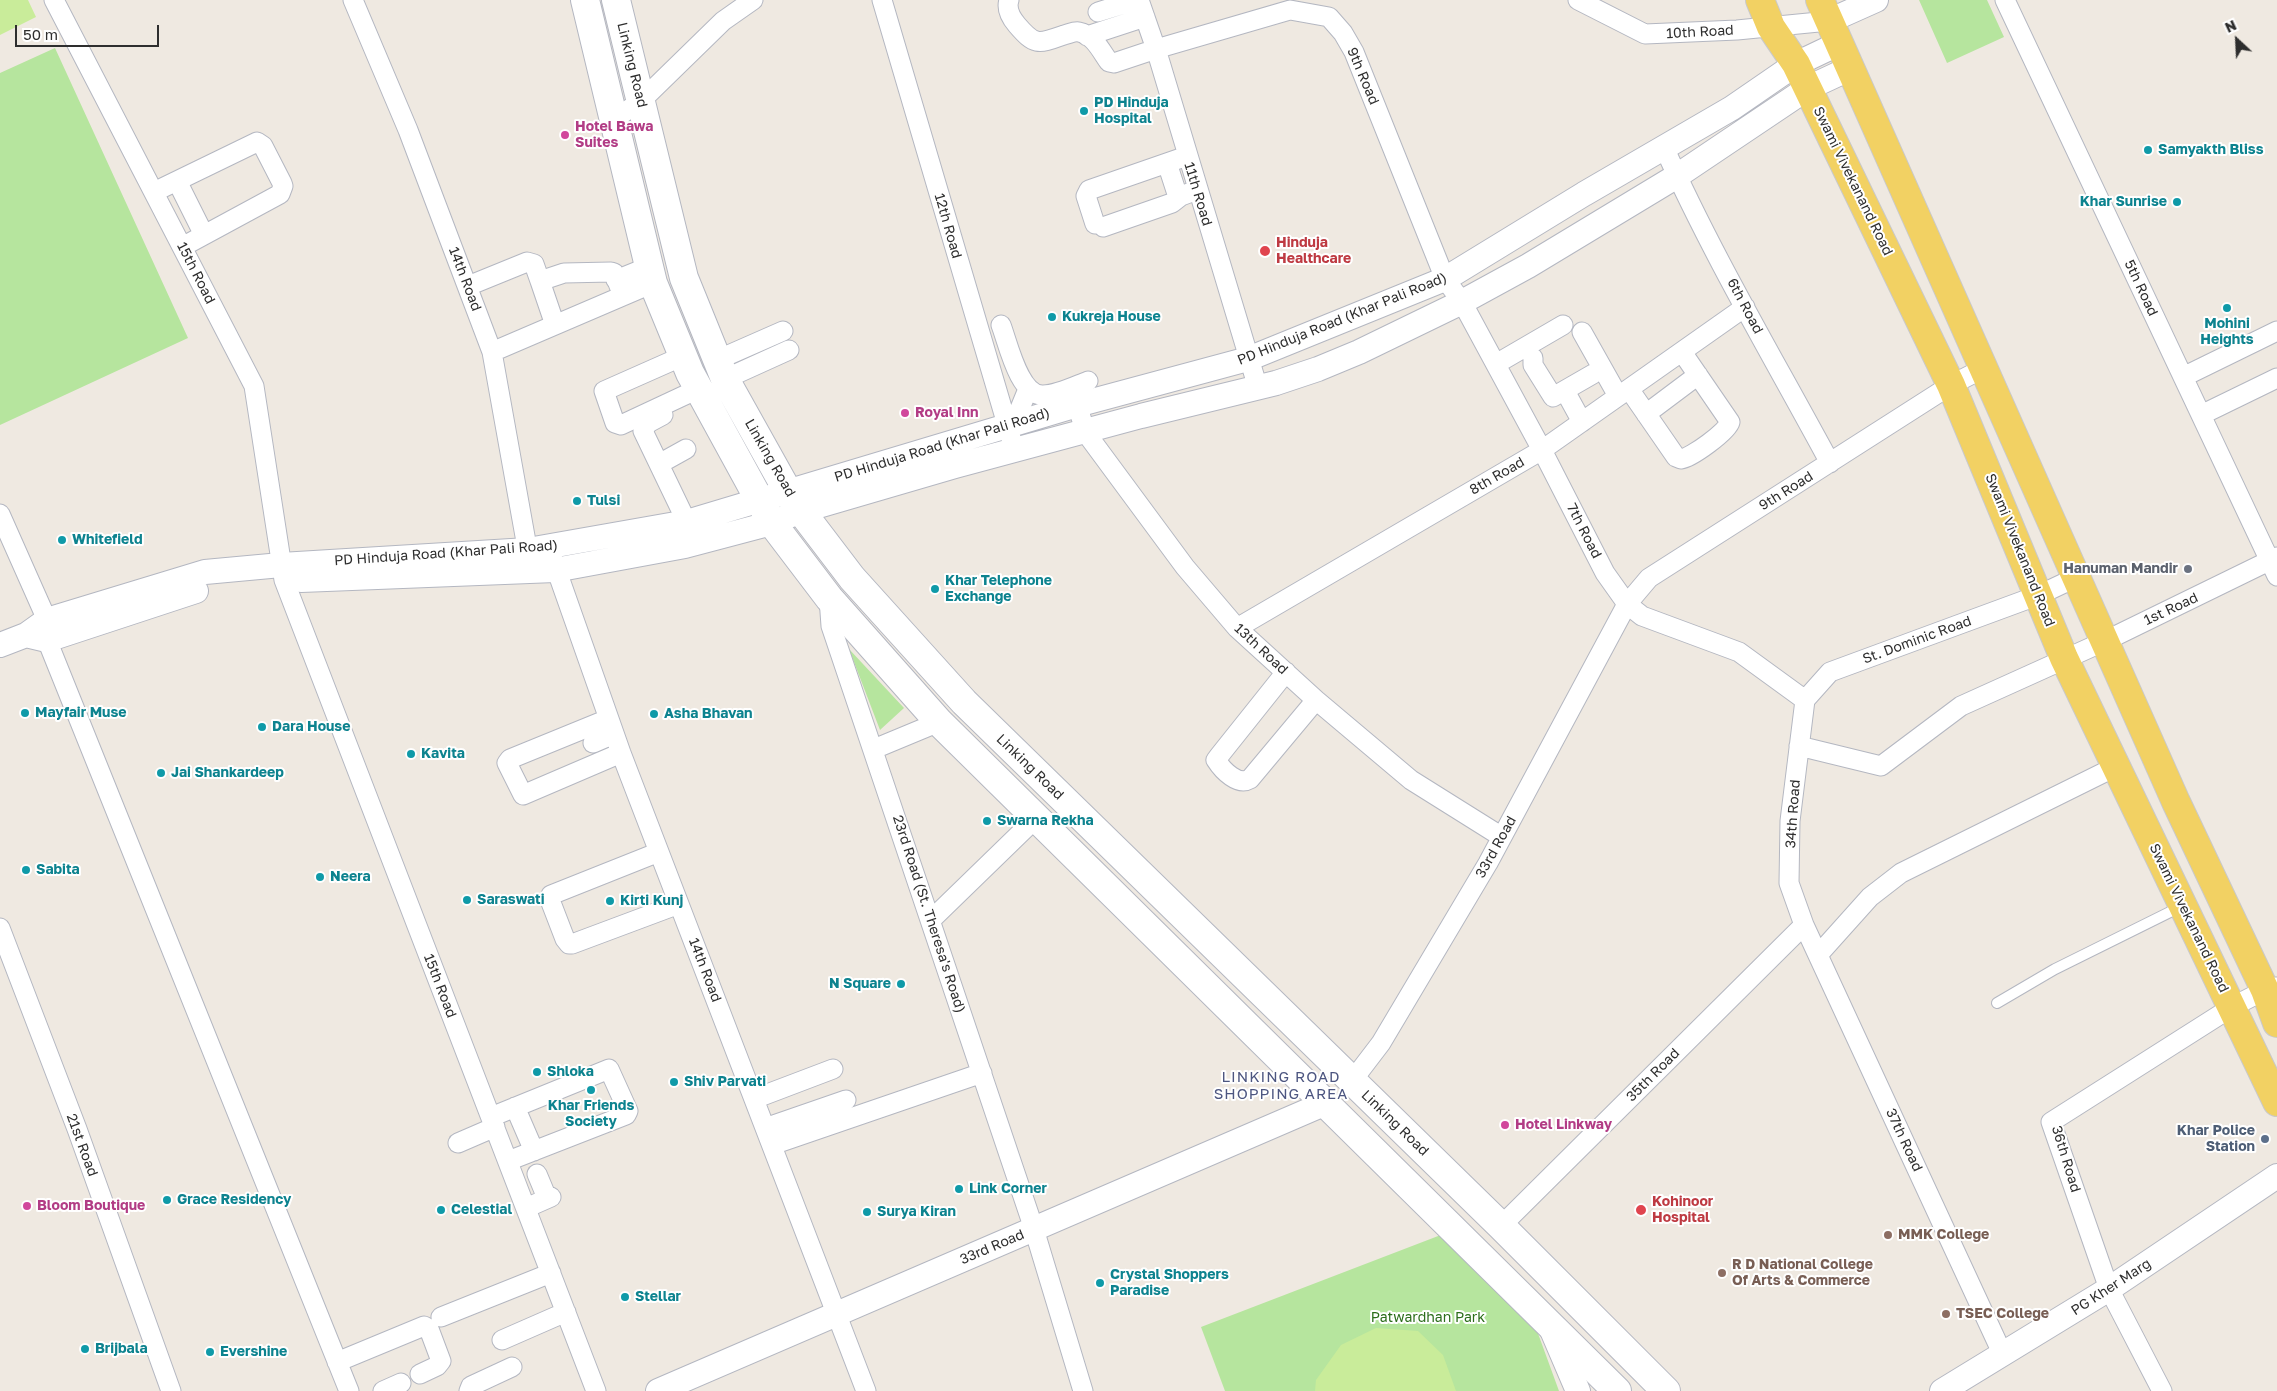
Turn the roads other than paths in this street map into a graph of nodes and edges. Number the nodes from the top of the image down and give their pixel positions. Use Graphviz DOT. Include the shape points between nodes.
graph roads {
  1 [pos="54,0"];
  2 [pos="353,0"];
  3 [pos="585,0"];
  4 [pos="616,0"];
  5 [pos="753,0"];
  6 [pos="882,0"];
  7 [pos="1009,0"];
  8 [pos="1578,0"];
  9 [pos="1760,0"];
  10 [pos="1876,0"];
  11 [pos="2005,0"];
  12 [pos="1096,6"];
  13 [pos="1143,11"];
  14 [pos="1772,27"];
  15 [pos="1835,33"];
  16 [pos="1096,37"];
  17 [pos="1156,49"];
  18 [pos="1796,64"];
  19 [pos="1808,88"];
  20 [pos="641,101"];
  21 [pos="613,120"];
  22 [pos="1664,146"];
  23 [pos="1187,156"];
  24 [pos="1167,164"];
  25 [pos="1677,176"];
  26 [pos="177,181"];
  27 [pos="1196,186"];
  28 [pos="154,192"];
  29 [pos="1177,193"];
  30 [pos="204,235"];
  31 [pos="182,247"];
  32 [pos="651,275"];
  33 [pos="1446,278"];
  34 [pos="540,280"];
  35 [pos="473,284"];
  36 [pos="620,288"];
  37 [pos="1462,302"];
  38 [pos="1745,307"];
  39 [pos="555,325"];
  40 [pos="1564,325"];
  41 [pos="2277,330"];
  42 [pos="783,332"];
  43 [pos="1582,332"];
  44 [pos="980,333"];
  45 [pos="498,349"];
  46 [pos="789,350"];
  47 [pos="1682,352"];
  48 [pos="1536,355"];
  49 [pos="683,356"];
  50 [pos="1248,359"];
  51 [pos="1496,364"];
  52 [pos="1984,368"];
  53 [pos="721,369"];
  54 [pos="1594,369"];
  55 [pos="1698,375"];
  56 [pos="2183,377"];
  57 [pos="2277,378"];
  58 [pos="1507,385"];
  59 [pos="1951,385"];
  60 [pos="1258,388"];
  61 [pos="1086,389"];
  62 [pos="1565,391"];
  63 [pos="700,392"];
  64 [pos="1617,398"];
  65 [pos="1036,400"];
  66 [pos="1646,414"];
  67 [pos="2201,415"];
  68 [pos="1582,422"];
  69 [pos="1011,424"];
  70 [pos="1086,433"];
  71 [pos="686,449"];
  72 [pos="1542,450"];
  73 [pos="1014,451"];
  74 [pos="1830,463"];
  75 [pos="659,464"];
  76 [pos="794,501"];
  77 [pos="766,512"];
  78 [pos="0,514"];
  79 [pos="687,522"];
  80 [pos="697,543"];
  81 [pos="541,560"];
  82 [pos="2275,565"];
  83 [pos="283,572"];
  84 [pos="2077,577"];
  85 [pos="2039,595"];
  86 [pos="829,598"];
  87 [pos="1627,604"];
  88 [pos="1237,628"];
  89 [pos="40,632"];
  90 [pos="2104,641"];
  91 [pos="0,646"];
  92 [pos="2064,658"];
  93 [pos="1286,672"];
  94 [pos="1316,700"];
  95 [pos="1805,700"];
  96 [pos="964,702"];
  97 [pos="939,722"];
  98 [pos="611,727"];
  99 [pos="593,742"];
  100 [pos="1799,746"];
  101 [pos="874,749"];
  102 [pos="621,753"];
  103 [pos="2116,766"];
  104 [pos="1036,818"];
  105 [pos="1502,837"];
  106 [pos="660,873"];
  107 [pos="679,904"];
  108 [pos="2184,905"];
  109 [pos="930,920"];
  110 [pos="1804,925"];
  111 [pos="0,928"];
  112 [pos="1818,956"];
  113 [pos="2271,988"];
  114 [pos="1996,1003"];
  115 [pos="2232,1007"];
  116 [pos="2277,1023"];
  117 [pos="833,1069"];
  118 [pos="982,1073"];
  119 [pos="1352,1081"];
  120 [pos="754,1099"];
  121 [pos="846,1100"];
  122 [pos="2277,1102"];
  123 [pos="1326,1103"];
  124 [pos="515,1107"];
  125 [pos="493,1122"];
  126 [pos="768,1137"];
  127 [pos="458,1143"];
  128 [pos="534,1151"];
  129 [pos="508,1161"];
  130 [pos="2277,1176"];
  131 [pos="516,1183"];
  132 [pos="526,1208"];
  133 [pos="1501,1226"];
  134 [pos="1034,1229"];
  135 [pos="551,1273"];
  136 [pos="2109,1289"];
  137 [pos="566,1312"];
  138 [pos="836,1314"];
  139 [pos="441,1317"];
  140 [pos="1549,1323"];
  141 [pos="502,1340"];
  142 [pos="2003,1355"];
  143 [pos="343,1359"];
  144 [pos="512,1367"];
  145 [pos="420,1374"];
  146 [pos="401,1383"];
  147 [pos="353,1385"];
  148 [pos="171,1391"];
  149 [pos="383,1391"];
  150 [pos="469,1391"];
  151 [pos="596,1391"];
  152 [pos="658,1391"];
  153 [pos="866,1391"];
  154 [pos="1083,1391"];
  155 [pos="1578,1391"];
  156 [pos="1617,1391"];
  157 [pos="1666,1391"];
  158 [pos="1942,1391"];
  159 [pos="2162,1391"];
  1 -- 28 [label="street, 15th Road"];
  2 -- 35 [label="street, 14th Road"];
  3 -- 21 [label="main road, Linking Road"];
  4 -- 20 [label="main road, Linking Road"];
  5 -- 20 [label="street" via="724,21"];
  6 -- 44 [label="street, 12th Road"];
  7 -- 16 [label="street" via="1011,18 1034,42 1045,42 1076,32"];
  8 -- 14 [label="street, 10th Road" via="1645,34"];
  9 -- 14 [label="main road, Swami Vivekanand Road"];
  10 -- 15 [label="street"];
  11 -- 56 [label="street, 5th Road"];
  12 -- 13 [label="street"];
  12 -- 16 [label="street"];
  13 -- 16 [label="street"];
  13 -- 17 [label="street, 11th Road"];
  14 -- 15 [label="street, 10th Road"];
  14 -- 18 [label="main road, Swami Vivekanand Road"];
  15 -- 18 [label="street, PD Hinduja Road (Khar Pali Road)"];
  15 -- 19 [label="street"];
  15 -- 52 [label="main road"];
  16 -- 17 [label="street, 9th Road" via="1109,62"];
  17 -- 23 [label="street, 11th Road"];
  17 -- 33 [label="street, 9th Road" via="1290,10 1329,17 1354,52"];
  18 -- 19 [label="main road, Swami Vivekanand Road"];
  18 -- 22 [label="street, PD Hinduja Road (Khar Pali Road)" via="1732,108"];
  19 -- 25 [label="street"];
  19 -- 59 [label="main road, Swami Vivekanand Road"];
  20 -- 21 [label="street"];
  20 -- 53 [label="main road, Linking Road" via="684,278"];
  21 -- 32 [label="main road, Linking Road"];
  22 -- 25 [label="street, 6th Road"];
  22 -- 33 [label="street, PD Hinduja Road (Khar Pali Road)"];
  23 -- 24 [label="street"];
  23 -- 27 [label="street, 11th Road"];
  24 -- 29 [label="street"];
  24 -- 29 [label="street" via="1089,190 1086,196 1099,226 1172,203"];
  25 -- 37 [label="street"];
  25 -- 38 [label="street, 6th Road"];
  26 -- 28 [label="street"];
  26 -- 30 [label="street"];
  26 -- 30 [label="street" via="257,142 263,146 282,183 280,194"];
  27 -- 29 [label="street"];
  27 -- 50 [label="street, 11th Road"];
  28 -- 31 [label="street, 15th Road"];
  30 -- 31 [label="street"];
  31 -- 83 [label="street, 15th Road" via="254,386"];
  32 -- 36 [label="street"];
  32 -- 49 [label="main road, Linking Road"];
  33 -- 37 [label="street, 7th Road"];
  33 -- 50 [label="street, PD Hinduja Road (Khar Pali Road)"];
  34 -- 35 [label="street" via="531,262"];
  34 -- 36 [label="street" via="564,273 611,272"];
  34 -- 39 [label="street"];
  35 -- 45 [label="street, 14th Road"];
  36 -- 39 [label="street"];
  37 -- 51 [label="street, 7th Road"];
  37 -- 60 [label="street" via="1334,362"];
  38 -- 47 [label="street, 8th Road"];
  38 -- 74 [label="street, 6th Road"];
  39 -- 45 [label="street"];
  40 -- 48 [label="street"];
  41 -- 56 [label="street"];
  42 -- 53 [label="street"];
  43 -- 54 [label="street"];
  44 -- 65 [label="street" via="1007,323 1022,380"];
  44 -- 69 [label="street, 12th Road"];
  45 -- 81 [label="street, 14th Road"];
  46 -- 53 [label="street"];
  47 -- 55 [label="street"];
  47 -- 64 [label="street, 8th Road"];
  48 -- 51 [label="street"];
  48 -- 58 [label="street"];
  48 -- 62 [label="street" via="1552,396"];
  49 -- 63 [label="main road, Linking Road"];
  49 -- 63 [label="street" via="604,391 615,423 621,425"];
  50 -- 60 [label="street, 11th Road"];
  50 -- 61 [label="street, PD Hinduja Road (Khar Pali Road)"];
  51 -- 58 [label="street, 7th Road"];
  52 -- 59 [label="street, 9th Road"];
  52 -- 84 [label="main road"];
  53 -- 76 [label="main road, Linking Road"];
  54 -- 62 [label="street"];
  54 -- 64 [label="street"];
  55 -- 66 [label="street"];
  55 -- 66 [label="street" via="1730,422 1726,429 1692,455 1678,459"];
  56 -- 67 [label="street, 5th Road"];
  57 -- 67 [label="street"];
  58 -- 72 [label="street, 7th Road"];
  59 -- 74 [label="street, 9th Road"];
  59 -- 85 [label="main road, Swami Vivekanand Road"];
  60 -- 70 [label="street" via="1141,416"];
  61 -- 65 [label="street, PD Hinduja Road (Khar Pali Road)"];
  61 -- 70 [label="street, 13th Road"];
  62 -- 68 [label="street"];
  63 -- 75 [label="street" via="644,426 644,434"];
  63 -- 77 [label="main road, Linking Road"];
  64 -- 66 [label="street"];
  64 -- 68 [label="street, 8th Road"];
  65 -- 69 [label="street, PD Hinduja Road (Khar Pali Road)"];
  67 -- 82 [label="street, 5th Road"];
  68 -- 72 [label="street, 8th Road"];
  69 -- 73 [label="street, 12th Road"];
  69 -- 76 [label="street, PD Hinduja Road (Khar Pali Road)"];
  70 -- 73 [label="street"];
  70 -- 88 [label="street, 13th Road" via="1185,567"];
  71 -- 75 [label="street"];
  72 -- 87 [label="street, 7th Road" via="1605,573"];
  72 -- 88 [label="street, 8th Road"];
  73 -- 76 [label="street"];
  74 -- 87 [label="street, 9th Road" via="1649,578"];
  75 -- 79 [label="street"];
  76 -- 77 [label="street"];
  76 -- 96 [label="main road, Linking Road" via="852,578"];
  77 -- 79 [label="street, PD Hinduja Road (Khar Pali Road)"];
  77 -- 80 [label="street, PD Hinduja Road (Khar Pali Road)"];
  77 -- 86 [label="main road, Linking Road"];
  78 -- 89 [label="street"];
  79 -- 80 [label="street"];
  79 -- 81 [label="street, PD Hinduja Road (Khar Pali Road)"];
  80 -- 81 [label="street, PD Hinduja Road (Khar Pali Road)"];
  81 -- 83 [label="street, PD Hinduja Road (Khar Pali Road)"];
  81 -- 98 [label="street, 14th Road"];
  82 -- 90 [label="street, 1st Road"];
  83 -- 89 [label="street, PD Hinduja Road (Khar Pali Road)" via="205,572"];
  83 -- 125 [label="street, 15th Road"];
  84 -- 85 [label="street, St. Dominic Road"];
  84 -- 90 [label="main road"];
  85 -- 92 [label="main road, Swami Vivekanand Road"];
  85 -- 95 [label="street, St. Dominic Road" via="1830,672"];
  86 -- 97 [label="main road, Linking Road"];
  86 -- 101 [label="street, 23rd Road (St. Theresa's Road)" via="831,626"];
  87 -- 95 [label="street, 7th Road" via="1642,616 1739,652"];
  87 -- 105 [label="street, 33rd Road"];
  88 -- 93 [label="street, 13th Road"];
  89 -- 91 [label="street, PD Hinduja Road (Khar Pali Road)"];
  89 -- 143 [label="street"];
  90 -- 92 [label="street, 1st Road"];
  90 -- 113 [label="main road" via="2176,802"];
  92 -- 100 [label="street, 1st Road" via="1961,706 1881,766"];
  92 -- 103 [label="main road, Swami Vivekanand Road"];
  93 -- 94 [label="street, 13th Road"];
  93 -- 94 [label="street" via="1216,760 1219,766 1238,781 1250,780"];
  94 -- 105 [label="street, 13th Road" via="1411,780"];
  95 -- 100 [label="street, 34th Road"];
  96 -- 97 [label="main road"];
  96 -- 119 [label="main road, Linking Road"];
  97 -- 101 [label="street"];
  97 -- 104 [label="main road, Linking Road"];
  98 -- 99 [label="street"];
  98 -- 102 [label="street, 14th Road"];
  98 -- 102 [label="street" via="510,758 508,765 523,795"];
  100 -- 110 [label="street, 34th Road" via="1790,821 1789,883"];
  101 -- 109 [label="street, 23rd Road (St. Theresa's Road)"];
  102 -- 106 [label="street, 14th Road"];
  103 -- 108 [label="main road, Swami Vivekanand Road"];
  103 -- 112 [label="street" via="1902,873 1870,897"];
  104 -- 109 [label="street"];
  104 -- 123 [label="main road, Linking Road"];
  105 -- 119 [label="street, 33rd Road" via="1381,1043"];
  106 -- 107 [label="street, 14th Road"];
  106 -- 107 [label="street" via="554,892 550,900 565,939 569,944"];
  107 -- 120 [label="street, 14th Road"];
  108 -- 114 [label="lane"];
  108 -- 115 [label="main road, Swami Vivekanand Road"];
  109 -- 118 [label="street, 23rd Road (St. Theresa's Road)"];
  110 -- 112 [label="street, 37th Road"];
  110 -- 133 [label="street, 35th Road"];
  111 -- 148 [label="street, 21st Road" via="77,1129"];
  112 -- 142 [label="street, 37th Road"];
  113 -- 115 [label="street"];
  113 -- 116 [label="main road"];
  115 -- 122 [label="main road, Swami Vivekanand Road"];
  115 -- 136 [label="street, 36th Road" via="2051,1122"];
  117 -- 120 [label="street"];
  118 -- 126 [label="street"];
  118 -- 134 [label="street, 23rd Road (St. Theresa's Road)"];
  119 -- 133 [label="main road, Linking Road"];
  120 -- 126 [label="street, 14th Road"];
  121 -- 126 [label="street"];
  123 -- 134 [label="street, 33rd Road"];
  123 -- 140 [label="main road, Linking Road"];
  124 -- 125 [label="street"];
  124 -- 128 [label="street"];
  124 -- 128 [label="street" via="609,1069 628,1110 626,1115"];
  125 -- 127 [label="street"];
  125 -- 129 [label="street, 15th Road"];
  126 -- 138 [label="street, 14th Road"];
  128 -- 129 [label="street"];
  129 -- 131 [label="street, 15th Road"];
  130 -- 136 [label="street, PG Kher Marg"];
  131 -- 132 [label="street, 15th Road"];
  131 -- 132 [label="street" via="538,1174 549,1198"];
  132 -- 135 [label="street, 15th Road"];
  133 -- 157 [label="main road, Linking Road"];
  134 -- 138 [label="street, 33rd Road"];
  134 -- 154 [label="street, 23rd Road (St. Theresa's Road)"];
  135 -- 137 [label="street, 15th Road"];
  135 -- 139 [label="street"];
  136 -- 142 [label="street, PG Kher Marg"];
  136 -- 159 [label="street, 36th Road"];
  137 -- 141 [label="street"];
  137 -- 151 [label="street, 15th Road"];
  138 -- 152 [label="street, 33rd Road"];
  138 -- 153 [label="street, 14th Road"];
  140 -- 155 [label="street"];
  140 -- 156 [label="main road, Linking Road"];
  142 -- 158 [label="street, PG Kher Marg"];
  143 -- 145 [label="street" via="424,1326 429,1329 440,1361 437,1366"];
  143 -- 147 [label="street"];
  144 -- 150 [label="street" via="471,1386"];
  146 -- 149 [label="street"];
}
